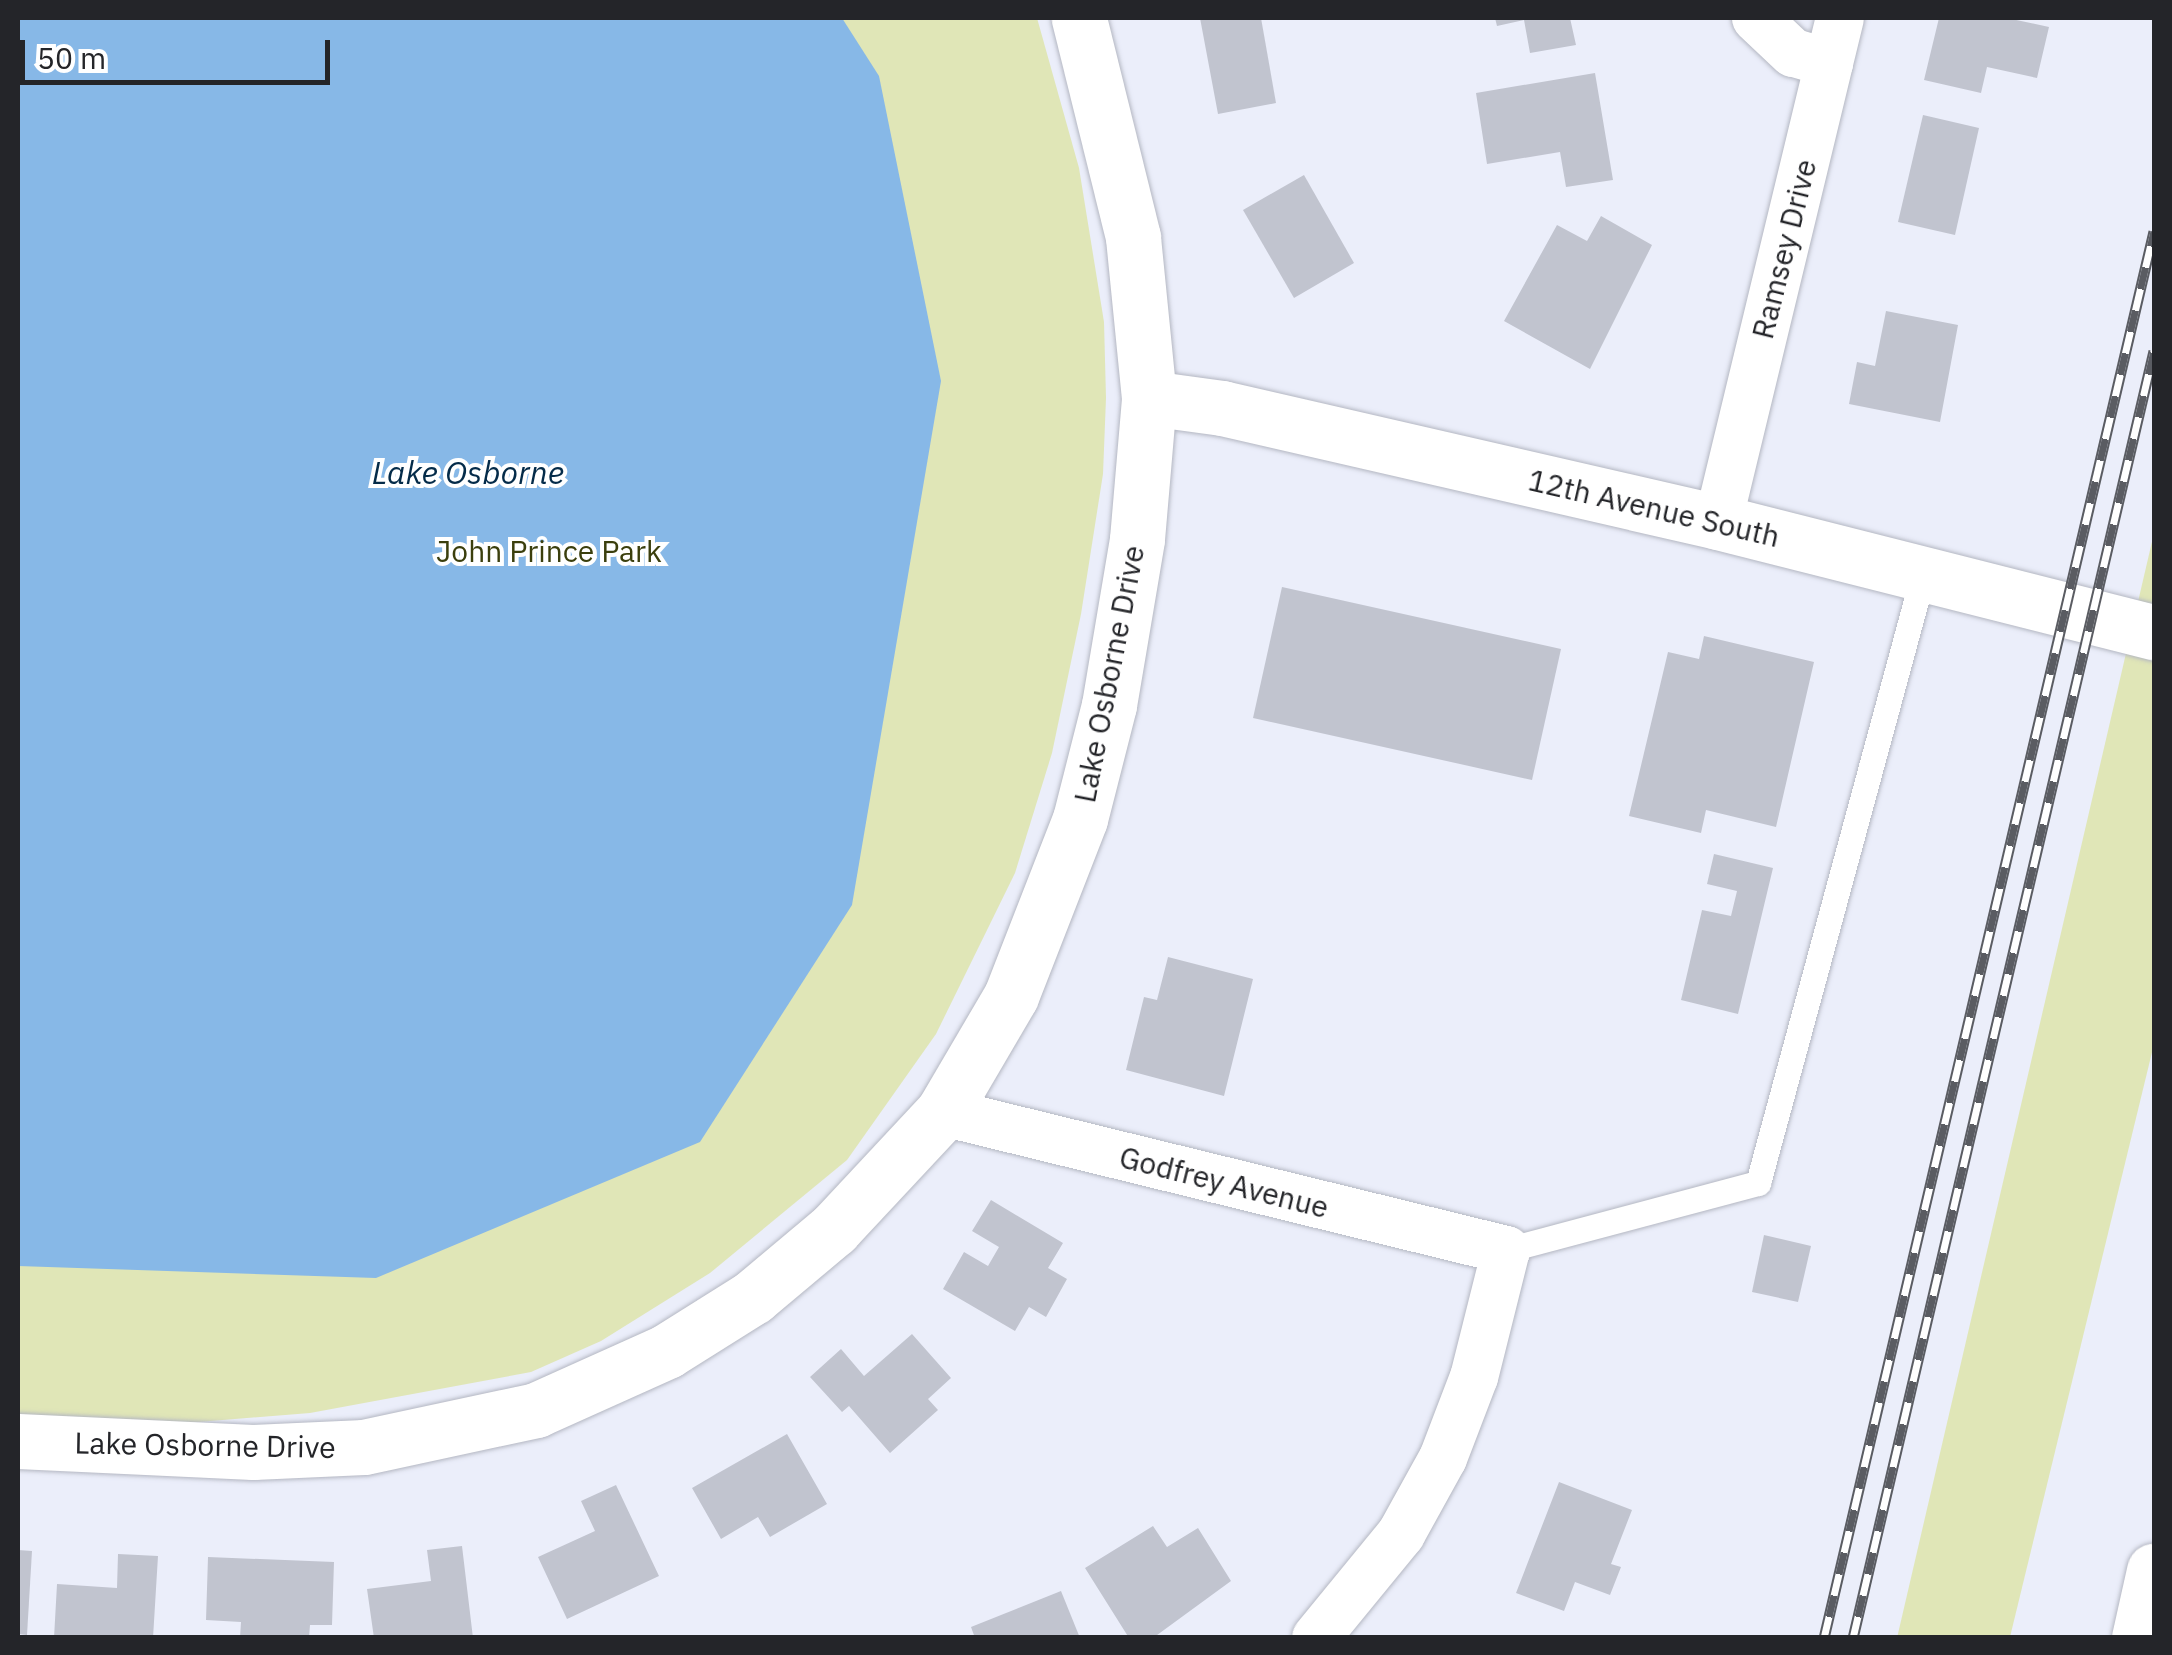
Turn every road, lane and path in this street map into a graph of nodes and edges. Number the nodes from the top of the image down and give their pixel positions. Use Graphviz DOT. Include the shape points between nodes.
graph roads {
  1 [pos="1079,18"];
  2 [pos="1756,18"];
  3 [pos="1840,18"];
  4 [pos="1829,63"];
  5 [pos="1149,398"];
  6 [pos="1718,522"];
  7 [pos="1924,571"];
  8 [pos="2154,632"];
  9 [pos="943,1112"];
  10 [pos="1506,1250"];
  11 [pos="18,1442"];
  12 [pos="2154,1572"];
  13 [pos="1316,1638"];
  14 [pos="2139,1638"];
  1 -- 5 [label="main road, Lake Osborne Drive" via="1133,237"];
  2 -- 4 [label="street" via="1793,53"];
  3 -- 4 [label="street, Ramsey Drive"];
  4 -- 6 [label="street, Ramsey Drive"];
  5 -- 6 [label="main road, 12th Avenue South" via="1222,408"];
  5 -- 9 [label="main road, Lake Osborne Drive" via="1137,539 1109,704 1080,819 1011,996"];
  6 -- 7 [label="main road, 12th Avenue South"];
  7 -- 8 [label="main road, 12th Avenue South"];
  7 -- 10 [label="lane" via="1758,1183"];
  9 -- 10 [label="street, Godfrey Avenue"];
  9 -- 11 [label="main road, Lake Osborne Drive" via="834,1229 753,1297 667,1352 536,1410 364,1447 252,1452"];
  10 -- 13 [label="street" via="1474,1377 1443,1458 1401,1534"];
  12 -- 14 [label="main road"];
}
